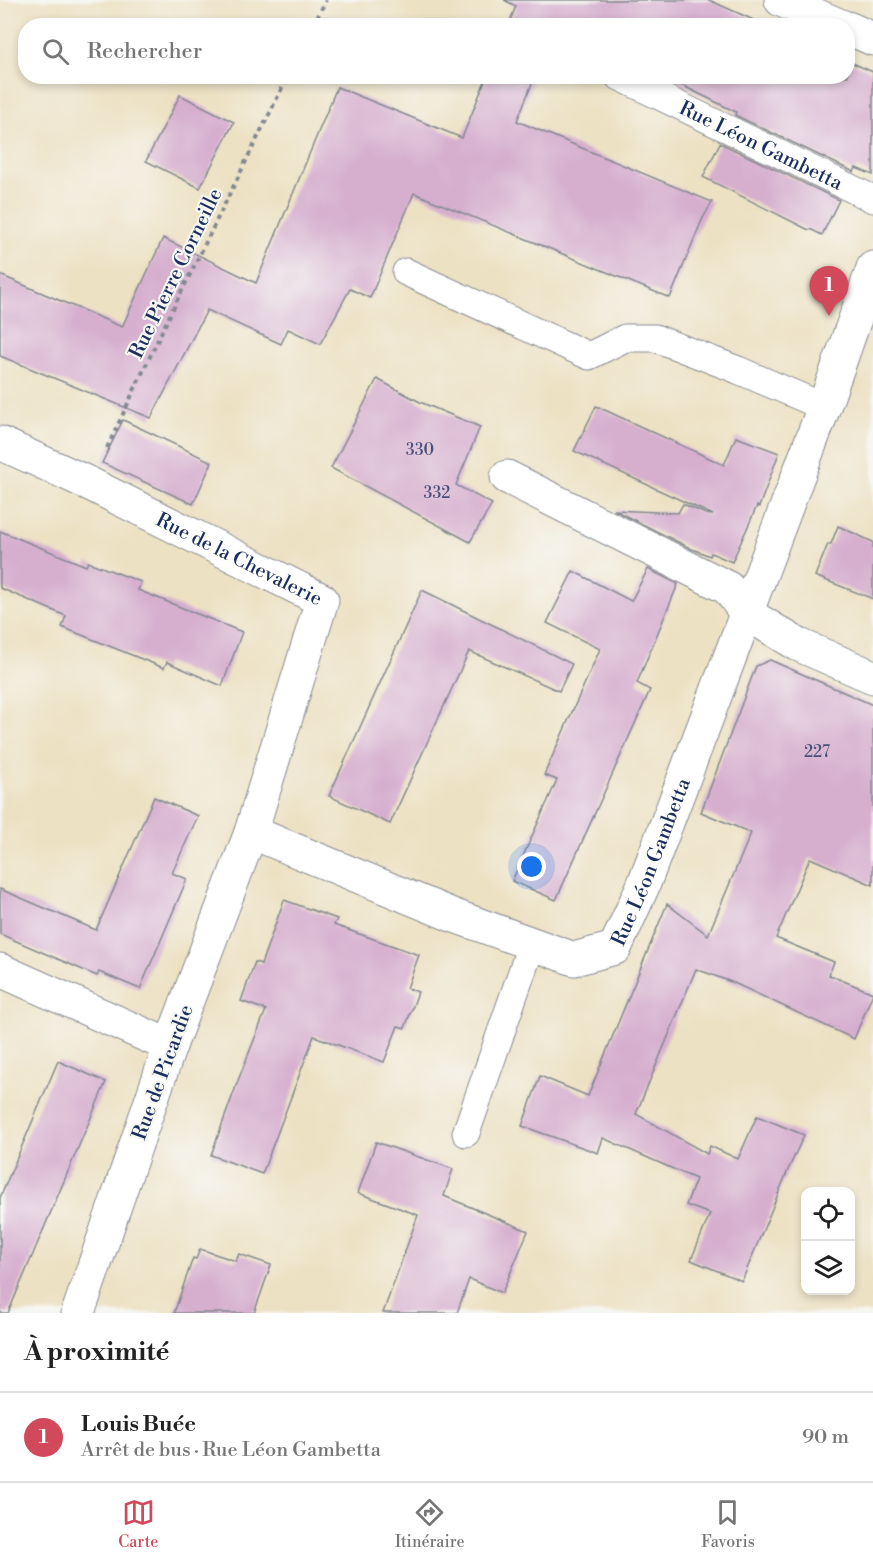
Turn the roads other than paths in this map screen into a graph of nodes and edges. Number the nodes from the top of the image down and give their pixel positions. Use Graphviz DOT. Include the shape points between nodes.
graph roads {
  1 [pos="781,0"];
  2 [pos="823,18"];
  3 [pos="855,31"];
  4 [pos="873,39"];
  5 [pos="635,84"];
  6 [pos="873,199"];
  7 [pos="873,268"];
  8 [pos="406,272"];
  9 [pos="824,407"];
  10 [pos="0,443"];
  11 [pos="507,477"];
  12 [pos="747,614"];
  13 [pos="873,677"];
  14 [pos="251,832"];
  15 [pos="532,943"];
  16 [pos="0,970"];
  17 [pos="170,1046"];
  18 [pos="465,1133"];
  19 [pos="78,1313"];
  1 -- 2 [label="street"];
  3 -- 4 [label="street"];
  5 -- 6 [label="lane, Rue Léon Gambetta"];
  7 -- 9 [label="street, Rue Léon Gambetta"];
  8 -- 9 [label="lane" via="589,357 625,338 655,338"];
  9 -- 12 [label="street, Rue Léon Gambetta"];
  10 -- 14 [label="street, Rue de la Chevalerie" via="322,600"];
  11 -- 12 [label="street" via="728,588"];
  12 -- 13 [label="street" via="796,644"];
  12 -- 15 [label="street, Rue Léon Gambetta" via="643,886 615,948 574,959"];
  14 -- 15 [label="street, Rue Léon Gambetta" via="452,915"];
  14 -- 17 [label="street, Rue de Picardie"];
  15 -- 18 [label="lane"];
  16 -- 17 [label="street"];
  17 -- 19 [label="street, Rue de Picardie"];
}
